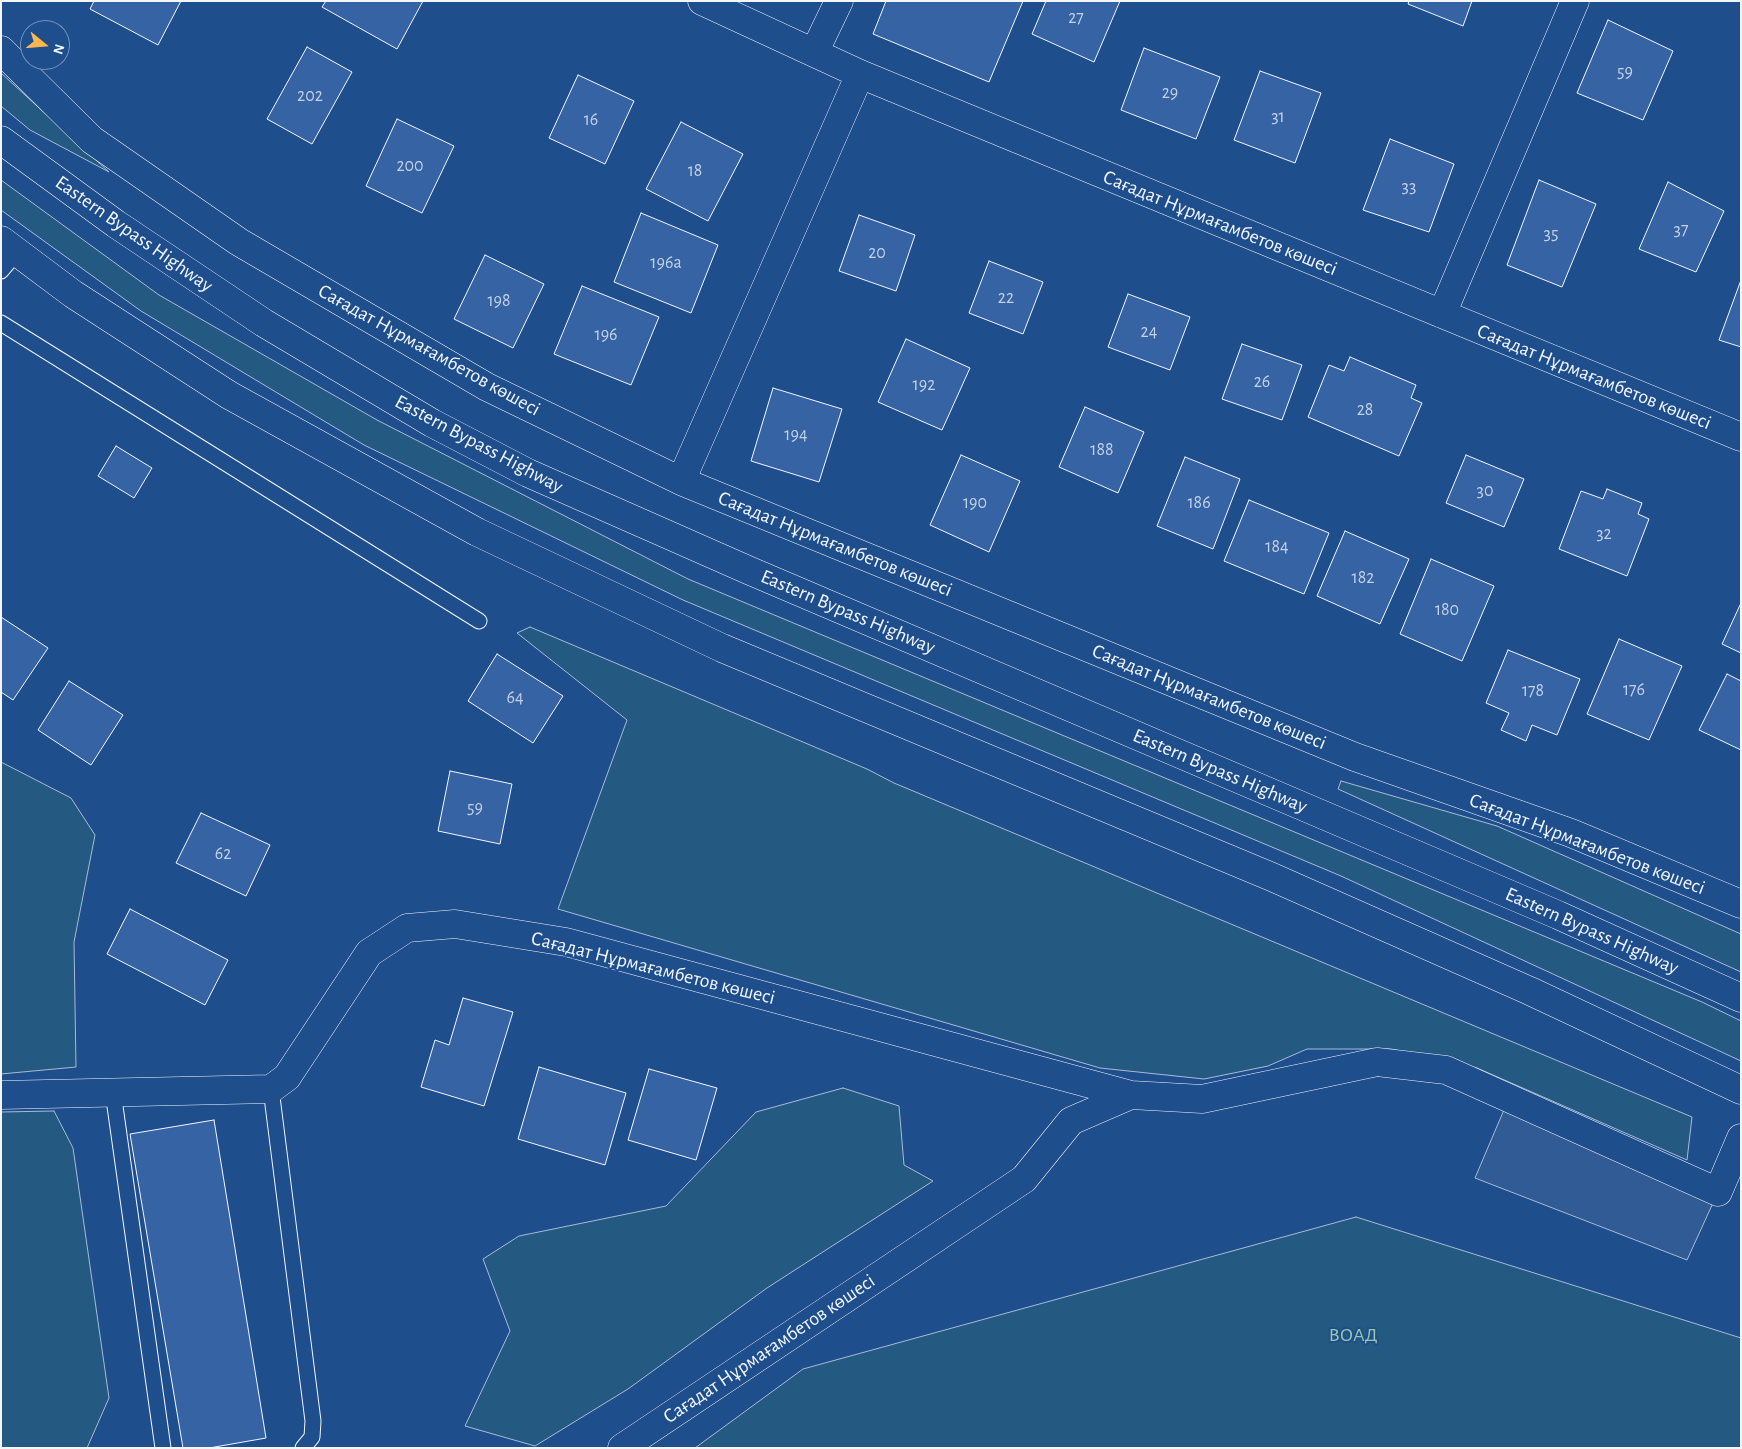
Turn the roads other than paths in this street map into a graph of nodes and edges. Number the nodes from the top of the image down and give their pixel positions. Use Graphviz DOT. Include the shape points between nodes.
graph roads {
  1 [pos="702,1"];
  2 [pos="839,1"];
  3 [pos="1575,1"];
  4 [pos="1,50"];
  5 [pos="814,53"];
  6 [pos="860,74"];
  7 [pos="1,140"];
  8 [pos="7,254"];
  9 [pos="1442,314"];
  10 [pos="1,323"];
  11 [pos="1741,437"];
  12 [pos="681,481"];
  13 [pos="479,621"];
  14 [pos="1741,904"];
  15 [pos="1741,998"];
  16 [pos="271,1088"];
  17 [pos="1741,1090"];
  18 [pos="114,1092"];
  19 [pos="1,1094"];
  20 [pos="1132,1095"];
  21 [pos="1741,1138"];
  22 [pos="163,1448"];
  23 [pos="303,1448"];
  24 [pos="622,1448"];
  1 -- 5 [label="street, Сағадат Нұрмағамбетов көшесі"];
  2 -- 5 [label="street"];
  3 -- 9 [label="street"];
  4 -- 12 [label="street, Сағадат Нұрмағамбетов көшесі" via="92,140 239,242 487,387"];
  5 -- 6 [label="street, Сағадат Нұрмағамбетов көшесі"];
  6 -- 9 [label="street, Сағадат Нұрмағамбетов көшесі"];
  6 -- 12 [label="street"];
  7 -- 15 [label="street, Eastern Bypass Highway" via="116,224 264,323 432,422 528,473 757,574 1558,915"];
  8 -- 17 [label="street" via="229,396 477,532 722,648 1272,877 1530,990"];
  9 -- 11 [label="street, Сағадат Нұрмағамбетов көшесі"];
  10 -- 13 [label="lane"];
  12 -- 14 [label="street, Сағадат Нұрмағамбетов көшесі" via="1356,757 1571,833"];
  16 -- 18 [label="street"];
  16 -- 20 [label="street, Сағадат Нұрмағамбетов көшесі" via="287,1077 368,953 407,928 455,924 566,942"];
  16 -- 23 [label="lane" via="313,1421 312,1437"];
  18 -- 19 [label="street"];
  18 -- 22 [label="lane"];
  20 -- 21 [label="street, Сағадат Нұрмағамбетов көшесі" via="1202,1100 1377,1062 1446,1070 1718,1192"];
  20 -- 24 [label="street, Сағадат Нұрмағамбетов көшесі" via="1071,1121 1024,1179"];
}
